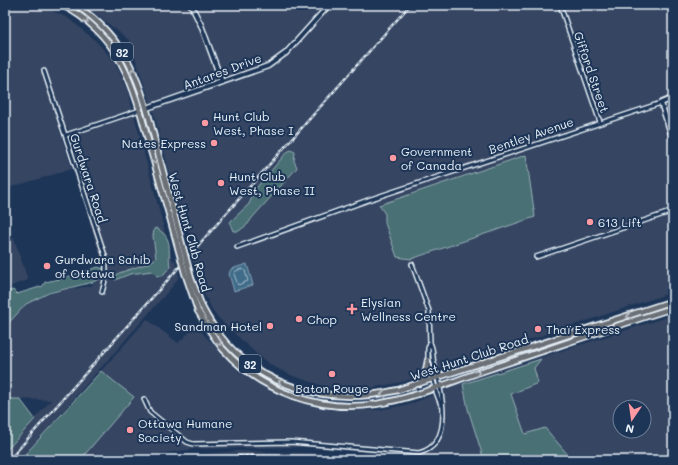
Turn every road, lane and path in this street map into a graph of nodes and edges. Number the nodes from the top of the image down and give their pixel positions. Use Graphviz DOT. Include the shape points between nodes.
graph roads {
  1 [pos="62,5"];
  2 [pos="76,5"];
  3 [pos="190,5"];
  4 [pos="329,5"];
  5 [pos="560,5"];
  6 [pos="44,71"];
  7 [pos="222,82"];
  8 [pos="673,98"];
  9 [pos="660,102"];
  10 [pos="147,108"];
  11 [pos="141,110"];
  12 [pos="600,122"];
  13 [pos="66,135"];
  14 [pos="673,140"];
  15 [pos="673,212"];
  16 [pos="237,246"];
  17 [pos="536,257"];
  18 [pos="412,264"];
  19 [pos="102,292"];
  20 [pos="673,301"];
  21 [pos="650,308"];
  22 [pos="673,308"];
  23 [pos="200,309"];
  24 [pos="652,314"];
  25 [pos="608,323"];
  26 [pos="610,329"];
  27 [pos="430,343"];
  28 [pos="428,360"];
  29 [pos="438,377"];
  30 [pos="432,379"];
  31 [pos="420,383"];
  32 [pos="440,386"];
  33 [pos="435,388"];
  34 [pos="144,399"];
  35 [pos="442,407"];
  1 -- 11 [label="main road, West Hunt Club Road / 32, one-way" via="87,21 110,44 125,68"];
  10 -- 2 [label="main road, West Hunt Club Road / 32, one-way" via="135,74 121,50 100,24"];
  3 -- 7 [label="street" via="201,25"];
  4 -- 7 [label="street, Antares Drive" via="279,59 268,66"];
  5 -- 12 [label="street, Gifford Street"];
  6 -- 13 [label="street, Gurdwara Road"];
  7 -- 10 [label="street, Antares Drive"];
  8 -- 9 [label="street, Bentley Avenue"];
  9 -- 12 [label="street, Bentley Avenue"];
  9 -- 14 [label="street"];
  10 -- 11 [label="main road"];
  10 -- 23 [label="main road, West Hunt Club Road / 32, bridge"];
  11 -- 13 [label="street"];
  11 -- 23 [label="main road, West Hunt Club Road / 32, one-way, bridge" via="185,274"];
  12 -- 16 [label="street, Bentley Avenue"];
  13 -- 19 [label="street, Gurdwara Road" via="105,256 107,266"];
  15 -- 17 [label="street"];
  18 -- 27 [label="street" via="429,312"];
  20 -- 21 [label="main road, West Hunt Club Road / 32"];
  21 -- 24 [label="main road"];
  21 -- 25 [label="main road, West Hunt Club Road / 32, one-way"];
  22 -- 24 [label="main road, West Hunt Club Road / 32"];
  31 -- 23 [label="main road, West Hunt Club Road / 32, one-way" via="388,393 359,397 323,395 299,389 271,378 244,360"];
  23 -- 33 [label="main road, West Hunt Club Road / 32, one-way" via="218,342 234,360 274,388 302,399 332,405 366,405"];
  24 -- 26 [label="main road, West Hunt Club Road / 32"];
  25 -- 26 [label="main road"];
  25 -- 29 [label="main road, West Hunt Club Road / 32"];
  32 -- 26 [label="main road, West Hunt Club Road / 32, one-way"];
  27 -- 28 [label="street"];
  27 -- 29 [label="street" via="434,350 433,359"];
  28 -- 30 [label="street"];
  28 -- 31 [label="main road" via="426,375"];
  29 -- 30 [label="main road, West Hunt Club Road / 32"];
  29 -- 32 [label="street"];
  30 -- 31 [label="main road, West Hunt Club Road / 32"];
  30 -- 33 [label="street"];
  32 -- 33 [label="main road, West Hunt Club Road / 32"];
  32 -- 35 [label="street, West Hunt Club Road"];
  33 -- 35 [label="street, West Hunt Club Road"];
  34 -- 35 [label="street, West Hunt Club Road" via="150,412 194,444 291,442 413,453 424,452 433,446 442,428"];
}
